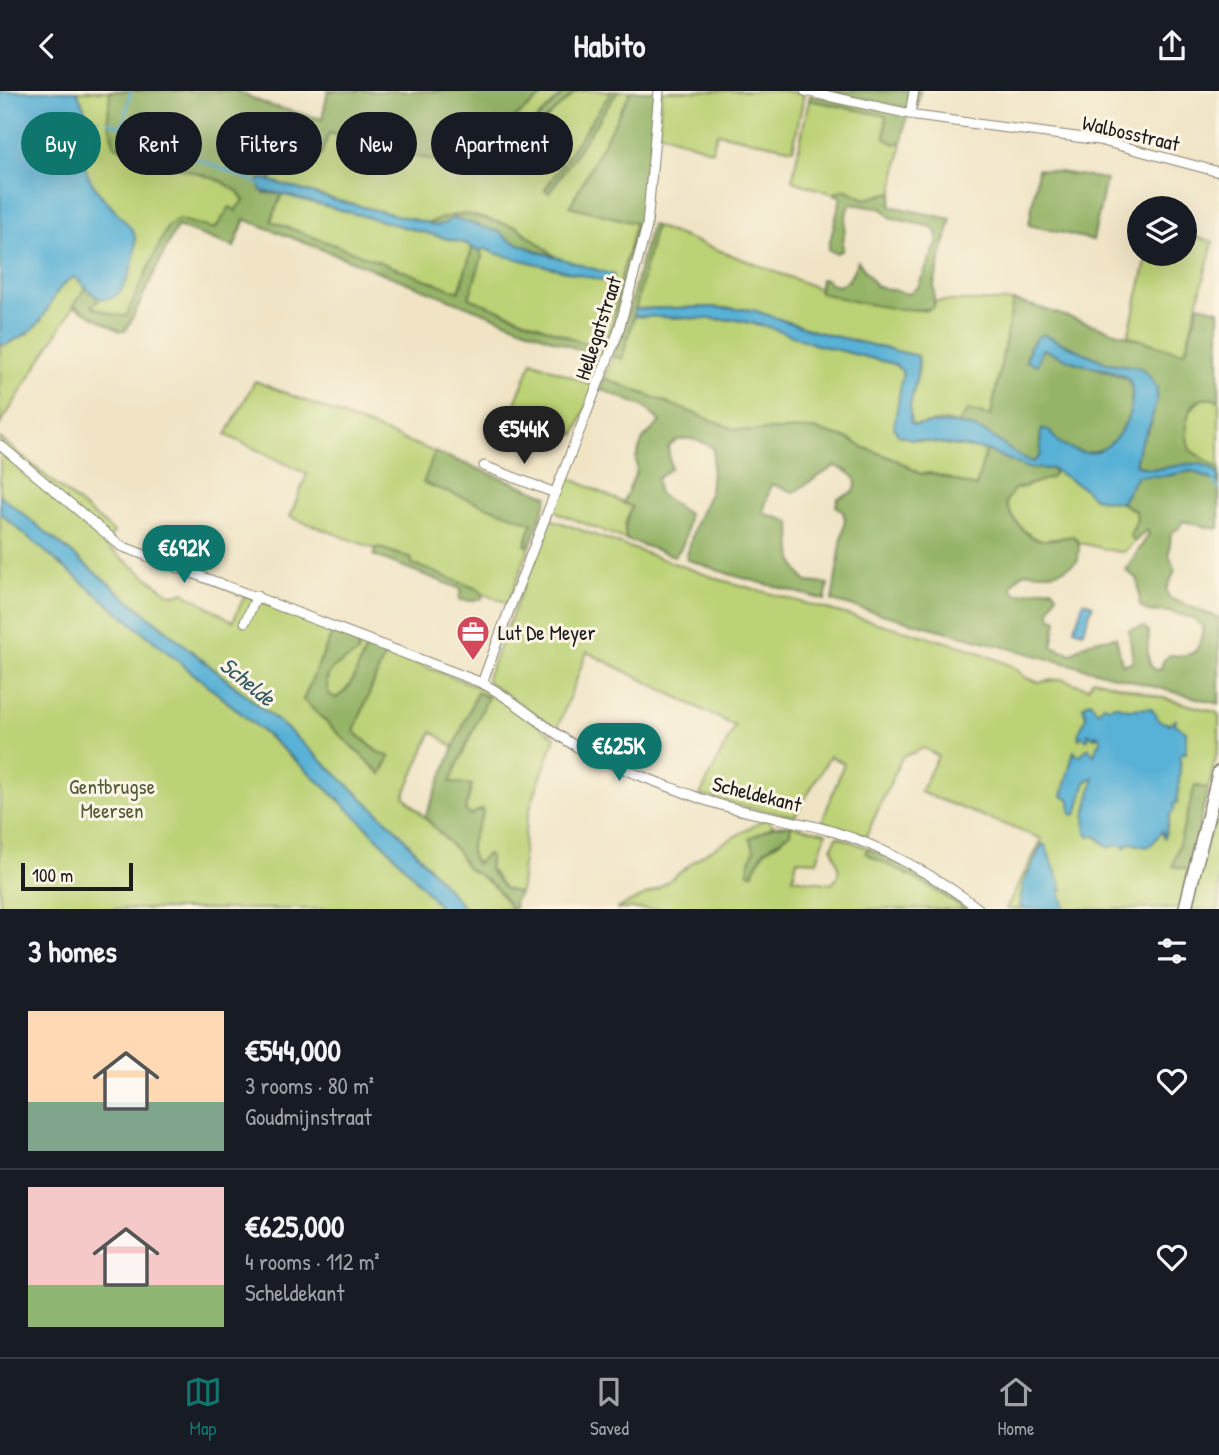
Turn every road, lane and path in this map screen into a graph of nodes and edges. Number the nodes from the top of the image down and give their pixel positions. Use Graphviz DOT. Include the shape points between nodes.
graph roads {
  1 [pos="659,91"];
  2 [pos="805,91"];
  3 [pos="914,91"];
  4 [pos="910,114"];
  5 [pos="1219,172"];
  6 [pos="0,445"];
  7 [pos="484,466"];
  8 [pos="555,493"];
  9 [pos="257,596"];
  10 [pos="245,622"];
  11 [pos="482,683"];
  12 [pos="1219,772"];
  13 [pos="979,909"];
  14 [pos="1185,909"];
  1 -- 8 [label="street, Hellegatstraat" via="643,242 618,333"];
  2 -- 4 [label="street"];
  3 -- 4 [label="street"];
  4 -- 5 [label="street, Walbosstraat" via="1099,140"];
  6 -- 9 [label="street, Scheldekant" via="121,546"];
  7 -- 8 [label="street"];
  8 -- 11 [label="street, Hellegatstraat"];
  9 -- 10 [label="street"];
  9 -- 11 [label="street, Scheldekant"];
  11 -- 13 [label="street, Scheldekant" via="601,759 707,801 833,831 870,845"];
  12 -- 14 [label="main road"];
}
